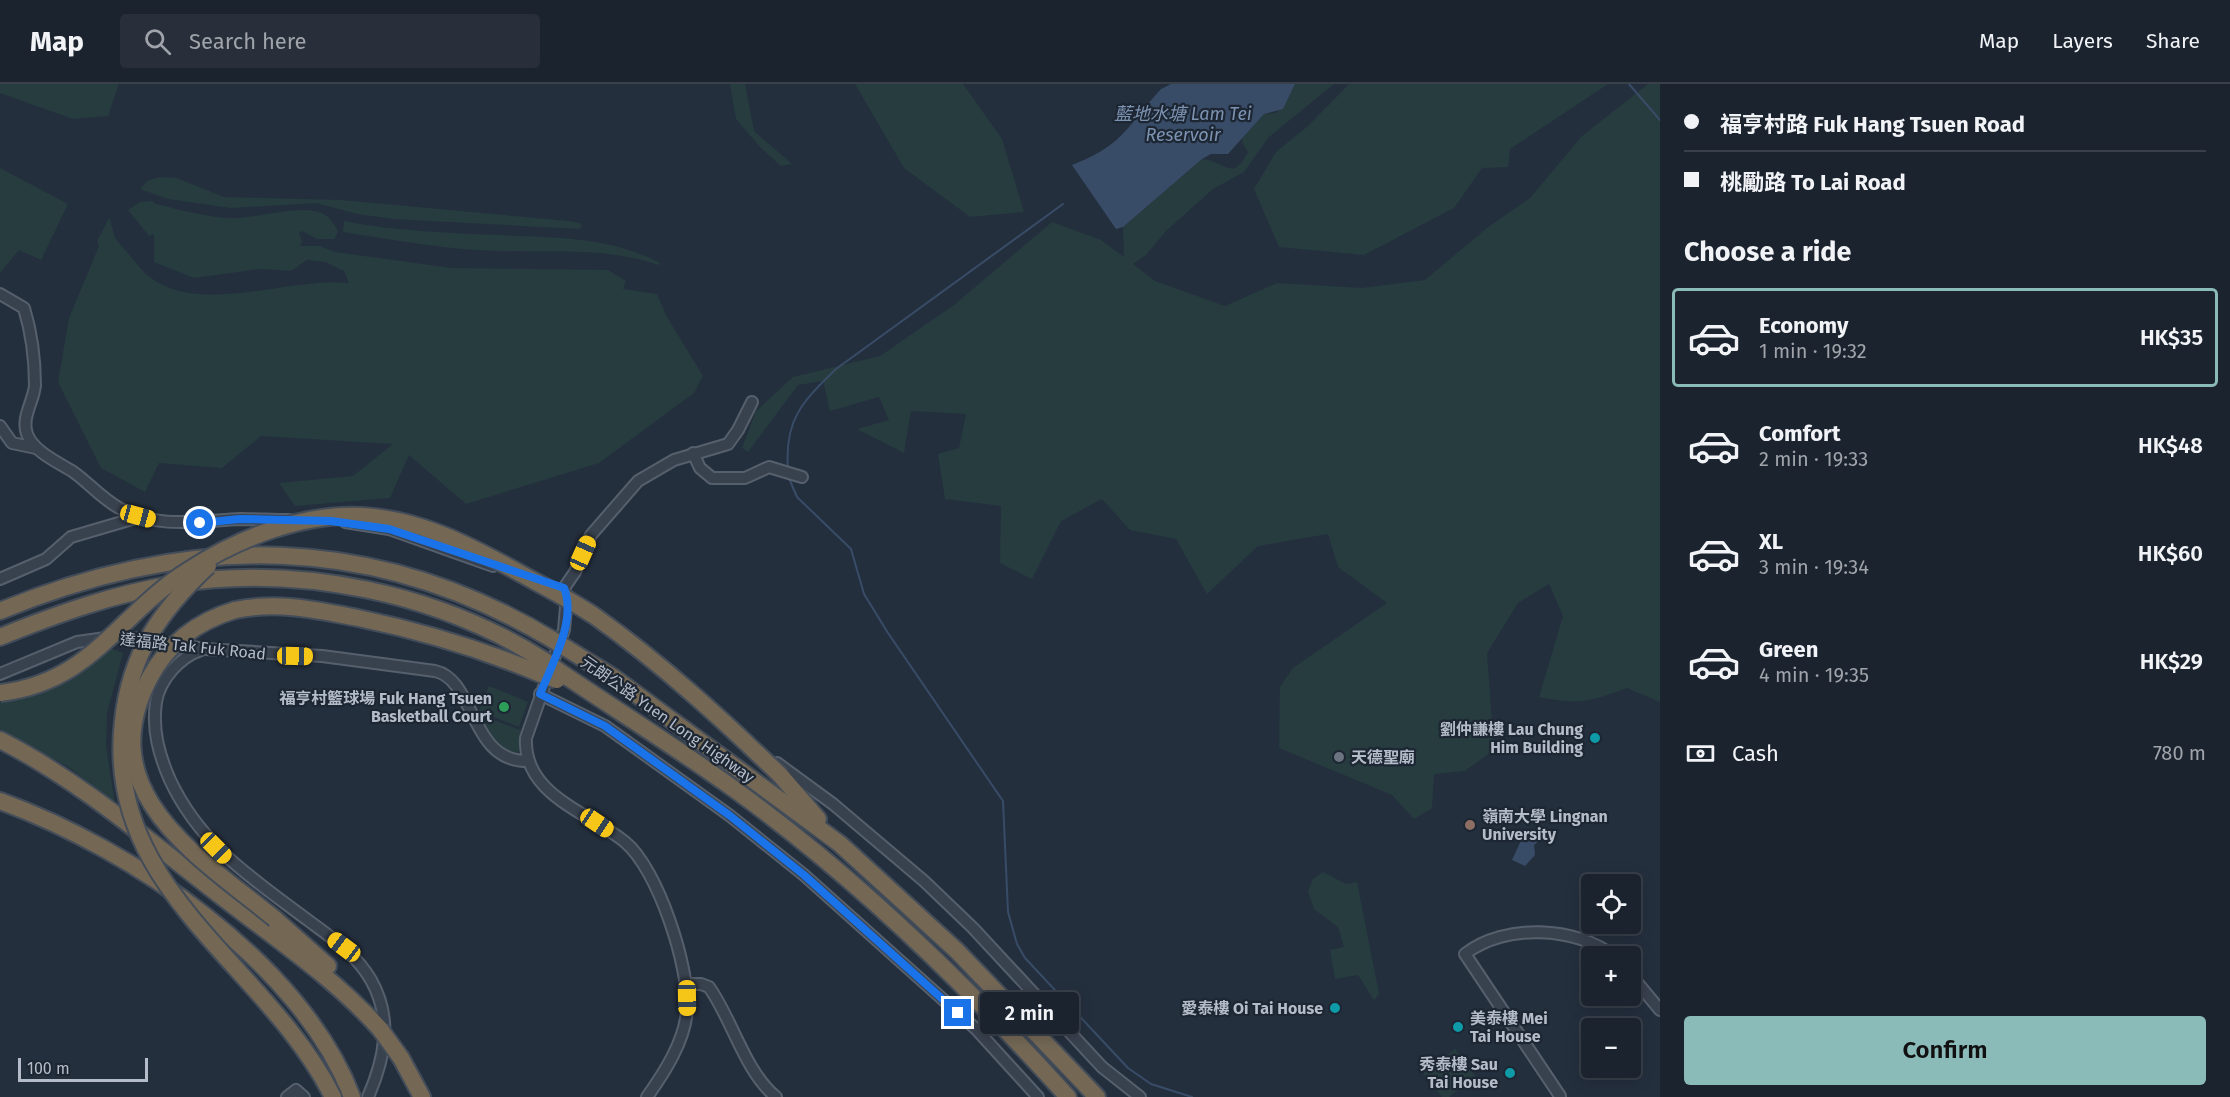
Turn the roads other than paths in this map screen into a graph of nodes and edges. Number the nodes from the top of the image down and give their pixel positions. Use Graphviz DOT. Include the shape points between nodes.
graph roads {
  1 [pos="0,294"];
  2 [pos="752,402"];
  3 [pos="0,426"];
  4 [pos="36,448"];
  5 [pos="693,453"];
  6 [pos="802,477"];
  7 [pos="138,516"];
  8 [pos="221,553"];
  9 [pos="0,579"];
  10 [pos="564,588"];
  11 [pos="0,611"];
  12 [pos="0,637"];
  13 [pos="205,649"];
  14 [pos="543,668"];
  15 [pos="0,674"];
  16 [pos="0,693"];
  17 [pos="540,694"];
  18 [pos="0,740"];
  19 [pos="747,743"];
  20 [pos="527,761"];
  21 [pos="0,801"];
  22 [pos="840,844"];
  23 [pos="1598,946"];
  24 [pos="687,984"];
  25 [pos="1641,987"];
  26 [pos="1660,1010"];
  27 [pos="380,1029"];
  28 [pos="1560,1096"];
  29 [pos="287,1097"];
  30 [pos="304,1097"];
  31 [pos="333,1097"];
  32 [pos="352,1097"];
  33 [pos="368,1097"];
  34 [pos="422,1097"];
  35 [pos="647,1097"];
  36 [pos="776,1097"];
  37 [pos="1038,1097"];
  38 [pos="1068,1097"];
  39 [pos="1097,1097"];
  40 [pos="1140,1097"];
  1 -- 4 [label="street" via="24,308 28,321 35,386 26,417 27,433"];
  2 -- 5 [label="street" via="728,444"];
  3 -- 4 [label="street" via="12,443"];
  4 -- 7 [label="street" via="118,507"];
  5 -- 6 [label="street" via="700,468 712,478 744,478 769,467"];
  5 -- 10 [label="street" via="638,481 591,535"];
  7 -- 9 [label="street" via="71,537 46,559"];
  7 -- 10 [label="street" via="200,523 240,519 331,521 389,529"];
  8 -- 16 [label="highway, bridge" via="188,570 72,669 31,687"];
  8 -- 22 [label="highway, bridge" via="273,529 330,517 379,517 431,529 484,553 595,616 684,687 780,776"];
  8 -- 31 [label="highway, bridge" via="163,614 138,658 122,727 120,755 125,793 135,828 159,876 295,1038"];
  10 -- 17 [label="street" via="566,621"];
  11 -- 22 [label="highway, 元朗公路 Yuen Long Highway" via="76,583 147,565 240,555 300,557 418,579 470,597 560,644 622,684"];
  12 -- 14 [label="highway" via="90,603 147,589 199,581 285,579 343,586 413,602 480,626"];
  13 -- 15 [label="street, 達福路 Tak Fuk Road" via="120,636 77,642"];
  13 -- 20 [label="street, 達福路 Tak Fuk Road" via="322,656 441,672 456,683 476,724 491,743 508,758"];
  13 -- 33 [label="street" via="188,654 158,688 154,716 159,756 178,797 206,837 235,865 344,947 372,981 384,1019 382,1065"];
  14 -- 27 [label="highway, bridge" via="514,663 425,632 326,612 271,606 236,610 208,620 183,637 151,676 134,734 143,788 157,814 177,839 322,960 360,999"];
  14 -- 38 [label="highway, 元朗公路 Yuen Long Highway, bridge" via="602,700 735,790 828,864 943,968"];
  17 -- 20 [label="street" via="526,738"];
  17 -- 37 [label="street" via="605,726 729,815 804,875 976,1029"];
  18 -- 27 [label="highway, bridge" via="66,780 210,887 318,971"];
  19 -- 40 [label="street" via="833,804 924,881 973,928 1101,1067"];
  20 -- 24 [label="street" via="534,775 561,801 625,842 639,857 660,895"];
  21 -- 32 [label="highway, bridge" via="110,852 208,918 250,955 301,1011 334,1058"];
  22 -- 39 [label="highway, 元朗公路 Yuen Long Highway" via="1016,1009"];
  23 -- 28 [label="street" via="1581,939 1537,933 1491,939 1465,954"];
  24 -- 35 [label="street" via="682,1032"];
  24 -- 36 [label="street" via="709,987 754,1069"];
  25 -- 26 [label="street"];
  27 -- 34 [label="highway, bridge"];
  29 -- 30 [label="street" via="296,1090"];
}
